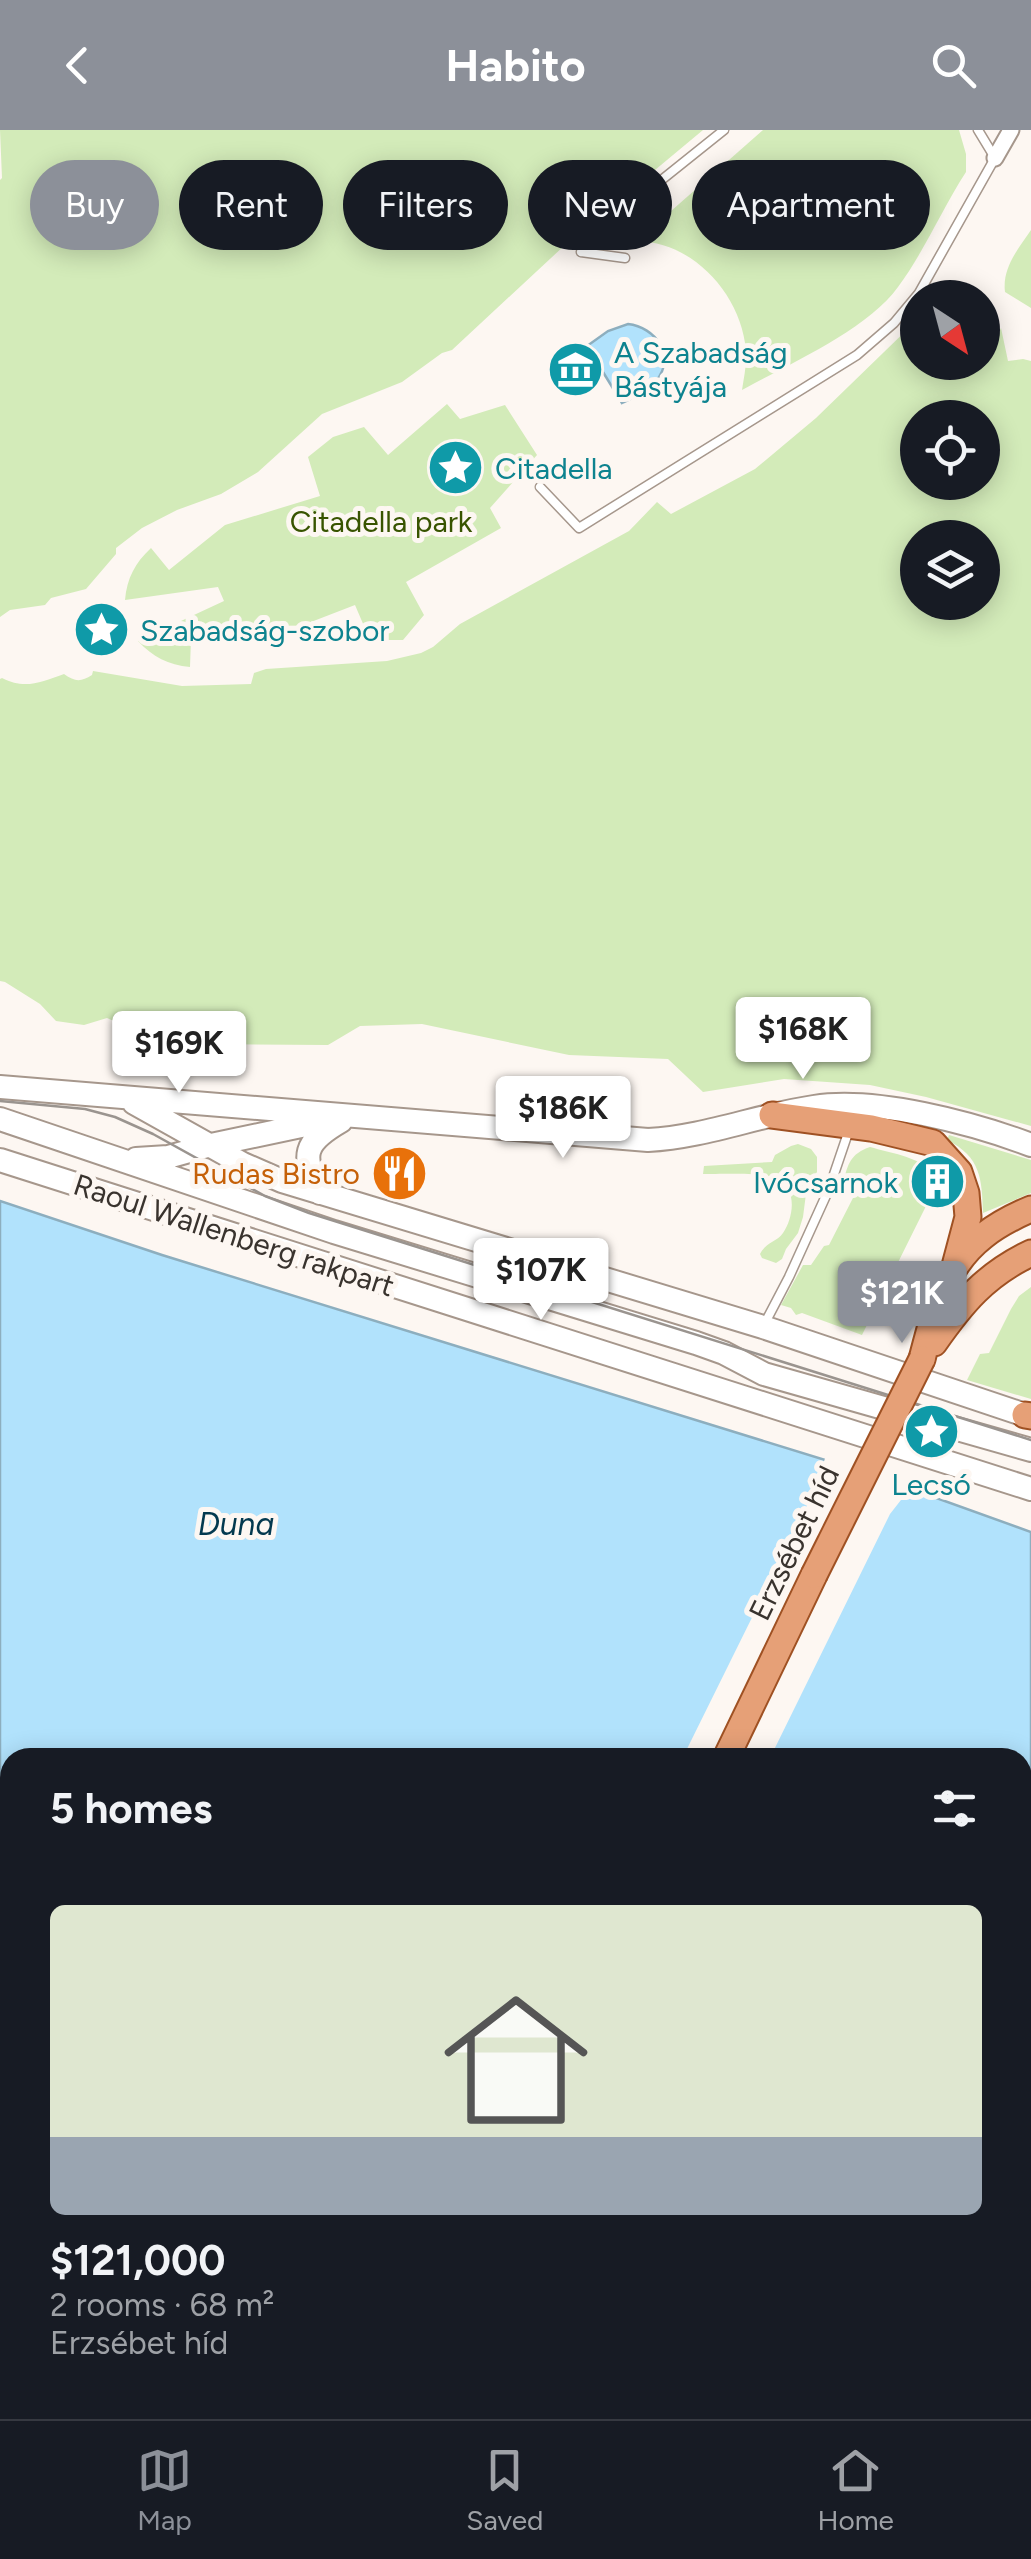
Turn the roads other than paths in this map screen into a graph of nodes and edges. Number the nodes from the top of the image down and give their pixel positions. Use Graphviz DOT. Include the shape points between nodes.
graph roads {
  1 [pos="724,130"];
  2 [pos="978,130"];
  3 [pos="1011,130"];
  4 [pos="995,158"];
  5 [pos="625,258"];
  6 [pos="540,487"];
  7 [pos="0,1086"];
  8 [pos="122,1097"];
  9 [pos="772,1115"];
  10 [pos="348,1117"];
  11 [pos="0,1119"];
  12 [pos="850,1125"];
  13 [pos="210,1145"];
  14 [pos="1031,1145"];
  15 [pos="120,1159"];
  16 [pos="0,1160"];
  17 [pos="320,1193"];
  18 [pos="1031,1209"];
  19 [pos="1031,1253"];
  20 [pos="955,1266"];
  21 [pos="764,1327"];
  22 [pos="922,1359"];
  23 [pos="1028,1415"];
  24 [pos="1031,1450"];
  25 [pos="1031,1489"];
  26 [pos="731,1748"];
  1 -- 5 [label="lane" via="580,252"];
  2 -- 4 [label="lane"];
  3 -- 4 [label="street"];
  4 -- 6 [label="lane" via="908,309 857,355 579,528"];
  7 -- 8 [label="main road"];
  8 -- 10 [label="main road"];
  8 -- 13 [label="main road"];
  9 -- 10 [label="main road" via="648,1140"];
  9 -- 12 [label="main road"];
  9 -- 14 [label="main road" via="827,1105 875,1107"];
  10 -- 13 [label="main road"];
  10 -- 17 [label="main road" via="310,1144 308,1165"];
  11 -- 15 [label="main road"];
  12 -- 20 [label="main road" via="933,1143 959,1172 968,1217"];
  12 -- 21 [label="lane" via="829,1189"];
  13 -- 15 [label="main road" via="168,1157"];
  13 -- 17 [label="main road"];
  15 -- 24 [label="main road" via="696,1343 764,1374"];
  16 -- 25 [label="main road, Raoul Wallenberg rakpart"];
  17 -- 21 [label="main road"];
  18 -- 20 [label="main road" via="981,1236"];
  19 -- 22 [label="main road" via="975,1290"];
  20 -- 22 [label="main road"];
  21 -- 23 [label="main road"];
  22 -- 26 [label="main road, Erzsébet híd, bridge"];
}
